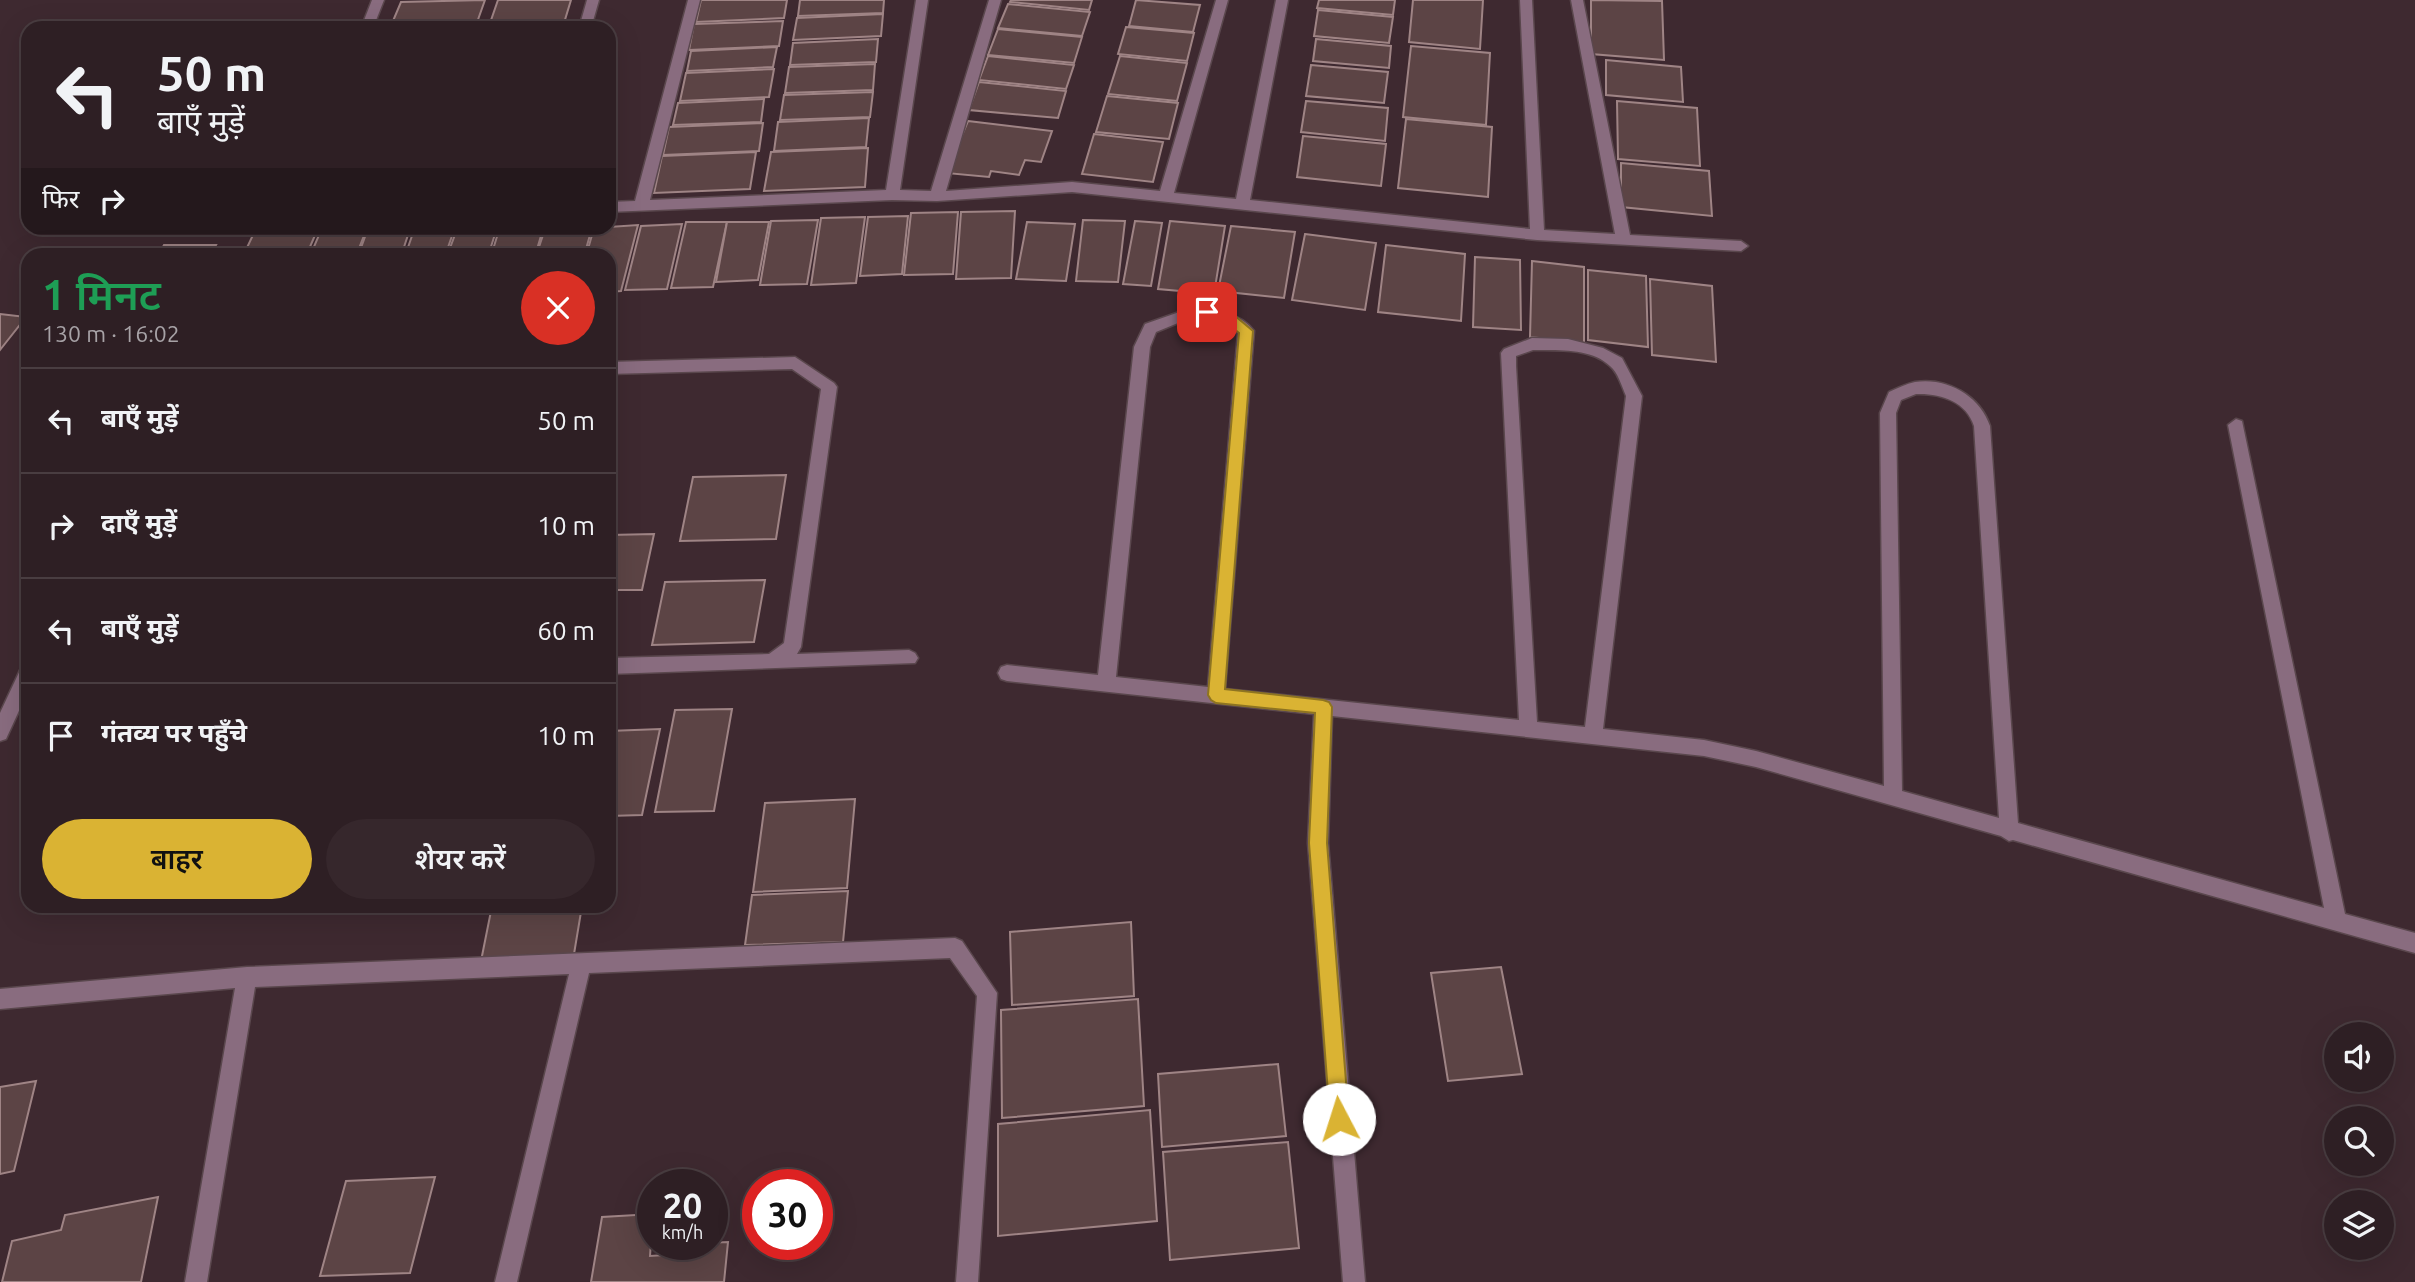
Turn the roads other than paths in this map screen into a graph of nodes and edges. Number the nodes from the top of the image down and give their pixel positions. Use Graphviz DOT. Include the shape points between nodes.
graph roads {
  1 [pos="378,0"];
  2 [pos="593,0"];
  3 [pos="694,0"];
  4 [pos="922,0"];
  5 [pos="995,0"];
  6 [pos="1222,0"];
  7 [pos="1282,0"];
  8 [pos="1526,0"];
  9 [pos="1577,0"];
  10 [pos="370,21"];
  11 [pos="587,21"];
  12 [pos="892,195"];
  13 [pos="937,195"];
  14 [pos="1166,196"];
  15 [pos="1242,203"];
  16 [pos="641,206"];
  17 [pos="616,207"];
  18 [pos="1536,235"];
  19 [pos="1624,241"];
  20 [pos="1741,246"];
  21 [pos="616,368"];
  22 [pos="2236,425"];
  23 [pos="909,658"];
  24 [pos="772,662"];
  25 [pos="616,666"];
  26 [pos="1007,673"];
  27 [pos="1106,683"];
  28 [pos="1216,695"];
  29 [pos="21,697"];
  30 [pos="1323,707"];
  31 [pos="1528,727"];
  32 [pos="0,733"];
  33 [pos="1593,734"];
  34 [pos="1893,799"];
  35 [pos="2010,832"];
  36 [pos="2336,919"];
  37 [pos="2415,943"];
  38 [pos="581,964"];
  39 [pos="247,977"];
  40 [pos="0,999"];
  41 [pos="196,1282"];
  42 [pos="506,1282"];
  43 [pos="967,1282"];
  44 [pos="1354,1282"];
  1 -- 10 [label="street"];
  2 -- 11 [label="street"];
  3 -- 16 [label="street"];
  4 -- 12 [label="street"];
  5 -- 13 [label="street"];
  6 -- 14 [label="street"];
  7 -- 15 [label="street"];
  8 -- 18 [label="street"];
  9 -- 19 [label="street"];
  12 -- 13 [label="street"];
  12 -- 16 [label="street"];
  13 -- 14 [label="street" via="1072,187"];
  14 -- 15 [label="street"];
  15 -- 18 [label="street"];
  16 -- 17 [label="street"];
  18 -- 19 [label="street"];
  19 -- 20 [label="street"];
  21 -- 24 [label="street" via="795,363 829,387 792,647"];
  22 -- 36 [label="street"];
  23 -- 24 [label="street"];
  24 -- 25 [label="street"];
  26 -- 27 [label="street"];
  27 -- 28 [label="street"];
  27 -- 28 [label="street" via="1142,347 1150,328 1169,319 1207,312 1229,318 1246,331"];
  28 -- 30 [label="street"];
  29 -- 32 [label="street"];
  30 -- 31 [label="street"];
  30 -- 44 [label="street" via="1318,843"];
  31 -- 33 [label="street"];
  31 -- 33 [label="street" via="1507,366 1509,353 1532,344 1568,345 1617,362 1634,396"];
  33 -- 34 [label="street" via="1756,759"];
  34 -- 35 [label="street"];
  34 -- 35 [label="street" via="1888,413 1895,396 1916,388 1947,391 1967,402 1982,426"];
  35 -- 36 [label="street"];
  36 -- 37 [label="street"];
  38 -- 39 [label="street"];
  38 -- 42 [label="street"];
  38 -- 43 [label="street" via="955,948 986,993"];
  39 -- 40 [label="street"];
  39 -- 41 [label="street"];
}
